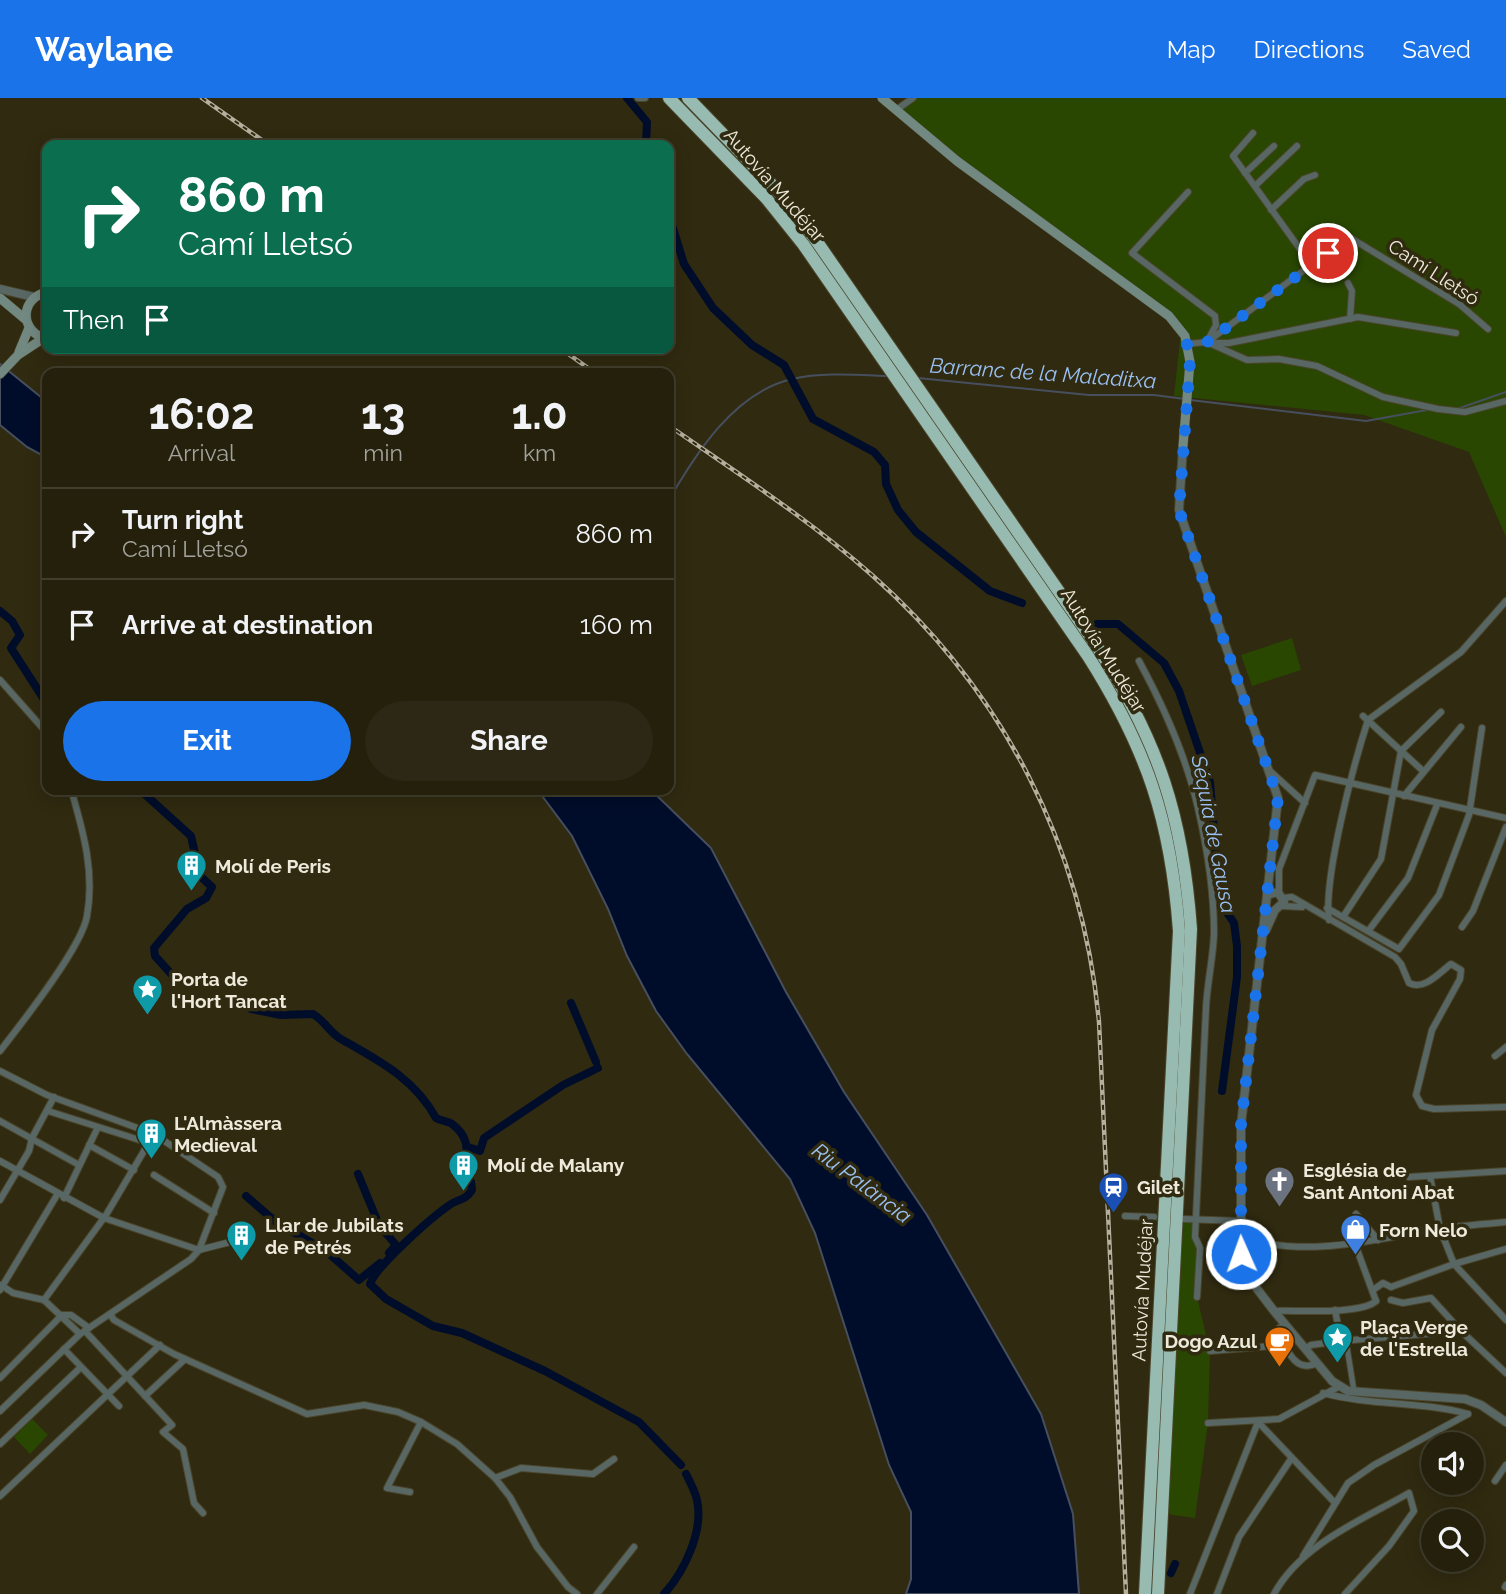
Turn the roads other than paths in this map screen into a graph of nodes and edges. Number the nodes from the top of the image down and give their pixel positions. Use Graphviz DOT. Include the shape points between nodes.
graph roads {
  1 [pos="638,98"];
  2 [pos="645,98"];
  3 [pos="669,98"];
  4 [pos="688,98"];
  5 [pos="882,98"];
  6 [pos="913,98"];
  7 [pos="896,110"];
  8 [pos="1254,133"];
  9 [pos="1274,146"];
  10 [pos="1297,146"];
  11 [pos="1245,173"];
  12 [pos="1315,175"];
  13 [pos="1255,186"];
  14 [pos="1188,192"];
  15 [pos="1271,210"];
  16 [pos="1307,268"];
  17 [pos="1348,283"];
  18 [pos="0,289"];
  19 [pos="42,294"];
  20 [pos="34,297"];
  21 [pos="0,298"];
  22 [pos="1350,319"];
  23 [pos="27,324"];
  24 [pos="1488,329"];
  25 [pos="1456,333"];
  26 [pos="42,336"];
  27 [pos="42,340"];
  28 [pos="1207,342"];
  29 [pos="1187,344"];
  30 [pos="18,355"];
  31 [pos="0,374"];
  32 [pos="1506,401"];
  33 [pos="1183,446"];
  34 [pos="1506,601"];
  35 [pos="1139,661"];
  36 [pos="0,680"];
  37 [pos="1441,712"];
  38 [pos="1366,718"];
  39 [pos="42,727"];
  40 [pos="1461,727"];
  41 [pos="1482,728"];
  42 [pos="1401,751"];
  43 [pos="1268,769"];
  44 [pos="1423,771"];
  45 [pos="1352,783"];
  46 [pos="1391,792"];
  47 [pos="73,795"];
  48 [pos="1404,796"];
  49 [pos="1305,803"];
  50 [pos="1437,805"];
  51 [pos="1470,811"];
  52 [pos="1506,818"];
  53 [pos="1506,827"];
  54 [pos="1272,863"];
  55 [pos="1277,901"];
  56 [pos="1327,908"];
  57 [pos="1343,916"];
  58 [pos="1329,920"];
  59 [pos="1462,927"];
  60 [pos="1369,930"];
  61 [pos="1506,1047"];
  62 [pos="0,1051"];
  63 [pos="1495,1056"];
  64 [pos="0,1070"];
  65 [pos="54,1097"];
  66 [pos="1506,1107"];
  67 [pos="48,1111"];
  68 [pos="0,1121"];
  69 [pos="98,1127"];
  70 [pos="154,1134"];
  71 [pos="32,1138"];
  72 [pos="149,1143"];
  73 [pos="89,1144"];
  74 [pos="0,1161"];
  75 [pos="79,1165"];
  76 [pos="18,1170"];
  77 [pos="134,1170"];
  78 [pos="1506,1171"];
  79 [pos="154,1175"];
  80 [pos="1430,1176"];
  81 [pos="1409,1177"];
  82 [pos="61,1196"];
  83 [pos="0,1200"];
  84 [pos="214,1213"];
  85 [pos="1356,1214"];
  86 [pos="1125,1216"];
  87 [pos="1154,1217"];
  88 [pos="104,1218"];
  89 [pos="1183,1219"];
  90 [pos="1195,1219"];
  91 [pos="1239,1221"];
  92 [pos="1506,1222"];
  93 [pos="1440,1229"];
  94 [pos="1240,1236"];
  95 [pos="238,1240"];
  96 [pos="1378,1240"];
  97 [pos="1355,1244"];
  98 [pos="1506,1249"];
  99 [pos="199,1250"];
  100 [pos="1454,1264"];
  101 [pos="1,1287"];
  102 [pos="1391,1287"];
  103 [pos="1373,1290"];
  104 [pos="1198,1297"];
  105 [pos="44,1300"];
  106 [pos="1391,1300"];
  107 [pos="1376,1301"];
  108 [pos="121,1309"];
  109 [pos="1335,1310"];
  110 [pos="1274,1311"];
  111 [pos="110,1314"];
  112 [pos="62,1315"];
  113 [pos="1506,1320"];
  114 [pos="120,1321"];
  115 [pos="1285,1324"];
  116 [pos="85,1331"];
  117 [pos="1461,1331"];
  118 [pos="1343,1341"];
  119 [pos="160,1345"];
  120 [pos="1284,1345"];
  121 [pos="64,1349"];
  122 [pos="1305,1349"];
  123 [pos="1210,1351"];
  124 [pos="185,1359"];
  125 [pos="1317,1363"];
  126 [pos="81,1367"];
  127 [pos="1506,1373"];
  128 [pos="127,1375"];
  129 [pos="0,1378"];
  130 [pos="1340,1386"];
  131 [pos="1354,1391"];
  132 [pos="1324,1393"];
  133 [pos="107,1394"];
  134 [pos="145,1396"];
  135 [pos="119,1406"];
  136 [pos="1,1409"];
  137 [pos="421,1422"];
  138 [pos="1258,1422"];
  139 [pos="1506,1422"];
  140 [pos="1208,1423"];
  141 [pos="0,1444"];
  142 [pos="1291,1459"];
  143 [pos="614,1460"];
  144 [pos="1506,1465"];
  145 [pos="495,1478"];
  146 [pos="1495,1481"];
  147 [pos="410,1492"];
  148 [pos="0,1496"];
  149 [pos="1335,1503"];
  150 [pos="203,1513"];
  151 [pos="634,1547"];
  152 [pos="1302,1557"];
  153 [pos="575,1593"];
  154 [pos="597,1594"];
  155 [pos="1145,1594"];
  156 [pos="1158,1594"];
  157 [pos="1190,1594"];
  158 [pos="1217,1594"];
  159 [pos="1274,1594"];
  160 [pos="1345,1594"];
  1 -- 2 [label="street"];
  3 -- 155 [label="highway, Autovía Mudéjar" via="766,198 803,244 1116,700 1153,782 1167,831 1179,931"];
  4 -- 156 [label="highway, Autovía Mudéjar" via="777,190 901,363 1126,692 1165,777 1179,824 1191,929"];
  5 -- 7 [label="main road"];
  6 -- 7 [label="street"];
  7 -- 29 [label="main road" via="957,161 1169,316"];
  8 -- 11 [label="street" via="1233,156"];
  9 -- 11 [label="street"];
  10 -- 13 [label="street"];
  11 -- 13 [label="street"];
  12 -- 15 [label="street" via="1304,179"];
  13 -- 15 [label="street"];
  14 -- 28 [label="street" via="1132,253 1214,316 1216,325"];
  15 -- 16 [label="street" via="1305,256"];
  16 -- 24 [label="street, Camí Lletsó" via="1349,237 1356,239 1459,304"];
  16 -- 28 [label="street, Camí Lletsó"];
  17 -- 22 [label="street" via="1352,291"];
  18 -- 20 [label="street"];
  19 -- 20 [label="main road"];
  20 -- 23 [label="main road" via="26,307"];
  21 -- 23 [label="main road"];
  22 -- 25 [label="street"];
  22 -- 28 [label="street" via="1229,343"];
  23 -- 26 [label="main road"];
  23 -- 30 [label="main road"];
  27 -- 30 [label="main road"];
  28 -- 29 [label="street"];
  28 -- 32 [label="street" via="1247,360 1279,359 1317,366 1403,402 1465,412"];
  29 -- 33 [label="main road" via="1190,362"];
  30 -- 31 [label="main road"];
  33 -- 43 [label="street" via="1179,510"];
  34 -- 38 [label="street" via="1461,652"];
  35 -- 90 [label="street" via="1186,766 1199,810 1212,901 1214,935"];
  36 -- 39 [label="street"];
  37 -- 42 [label="street"];
  38 -- 42 [label="street"];
  38 -- 45 [label="street"];
  40 -- 44 [label="street"];
  41 -- 51 [label="street"];
  42 -- 44 [label="street"];
  42 -- 46 [label="street"];
  43 -- 49 [label="street"];
  43 -- 54 [label="street" via="1278,798"];
  44 -- 48 [label="street"];
  45 -- 46 [label="street"];
  45 -- 49 [label="street" via="1315,775"];
  45 -- 56 [label="street"];
  46 -- 48 [label="street"];
  46 -- 57 [label="street" via="1381,859"];
  47 -- 62 [label="street" via="87,845 87,917 42,995"];
  48 -- 50 [label="street"];
  49 -- 55 [label="street" via="1279,869"];
  50 -- 51 [label="street"];
  50 -- 60 [label="street" via="1408,878"];
  51 -- 52 [label="street"];
  51 -- 60 [label="street" via="1439,895 1399,949"];
  53 -- 59 [label="street" via="1473,911"];
  54 -- 55 [label="street"];
  54 -- 55 [label="street" via="1267,895"];
  55 -- 58 [label="street"];
  55 -- 91 [label="street" via="1262,940 1241,1125"];
  56 -- 57 [label="street"];
  56 -- 58 [label="street"];
  57 -- 60 [label="street"];
  58 -- 66 [label="street" via="1395,957 1415,986 1451,964 1461,970 1432,1030 1416,1095 1422,1106 1434,1109"];
  61 -- 63 [label="street"];
  64 -- 65 [label="street"];
  65 -- 67 [label="street"];
  65 -- 70 [label="street"];
  67 -- 69 [label="street"];
  67 -- 71 [label="street"];
  68 -- 71 [label="street"];
  69 -- 72 [label="street"];
  69 -- 73 [label="street"];
  70 -- 72 [label="street"];
  70 -- 84 [label="street" via="218,1177 223,1187"];
  71 -- 75 [label="street"];
  71 -- 76 [label="street"];
  72 -- 77 [label="street"];
  73 -- 75 [label="street"];
  73 -- 77 [label="street"];
  74 -- 76 [label="street"];
  75 -- 82 [label="street"];
  76 -- 82 [label="street"];
  76 -- 83 [label="street"];
  77 -- 88 [label="street"];
  78 -- 80 [label="street"];
  79 -- 84 [label="street"];
  80 -- 81 [label="street"];
  80 -- 93 [label="street"];
  82 -- 88 [label="street"];
  82 -- 101 [label="street"];
  84 -- 99 [label="street"];
  85 -- 96 [label="street"];
  86 -- 87 [label="street"];
  88 -- 99 [label="street"];
  88 -- 105 [label="street"];
  89 -- 90 [label="street"];
  90 -- 91 [label="street"];
  90 -- 104 [label="street" via="1200,1248"];
  91 -- 94 [label="street"];
  92 -- 93 [label="street"];
  93 -- 96 [label="street"];
  93 -- 100 [label="street"];
  94 -- 97 [label="street" via="1265,1245"];
  94 -- 110 [label="street" via="1244,1267"];
  95 -- 99 [label="street"];
  96 -- 97 [label="street"];
  97 -- 103 [label="street"];
  98 -- 100 [label="street"];
  99 -- 108 [label="street"];
  100 -- 102 [label="street"];
  100 -- 113 [label="street"];
  101 -- 105 [label="street"];
  102 -- 103 [label="street" via="1380,1283"];
  102 -- 106 [label="street"];
  103 -- 107 [label="street"];
  105 -- 112 [label="street"];
  106 -- 107 [label="street" via="1385,1304"];
  106 -- 117 [label="street" via="1403,1303 1432,1298"];
  107 -- 109 [label="street" via="1371,1306"];
  108 -- 111 [label="street"];
  108 -- 114 [label="street"];
  109 -- 110 [label="street"];
  109 -- 118 [label="street"];
  110 -- 115 [label="street"];
  111 -- 114 [label="street"];
  111 -- 116 [label="street"];
  112 -- 116 [label="street"];
  112 -- 116 [label="street" via="71,1315"];
  112 -- 129 [label="street"];
  114 -- 119 [label="street"];
  115 -- 120 [label="street" via="1279,1328"];
  115 -- 122 [label="street"];
  116 -- 121 [label="street"];
  116 -- 128 [label="street"];
  117 -- 118 [label="street"];
  117 -- 127 [label="street"];
  118 -- 122 [label="street"];
  118 -- 131 [label="street"];
  119 -- 124 [label="street"];
  119 -- 128 [label="street"];
  120 -- 123 [label="street"];
  120 -- 125 [label="street" via="1296,1361 1311,1366"];
  121 -- 126 [label="street"];
  121 -- 136 [label="street"];
  122 -- 125 [label="street"];
  124 -- 134 [label="street"];
  124 -- 137 [label="street" via="307,1414 364,1405"];
  125 -- 130 [label="street"];
  126 -- 133 [label="street"];
  126 -- 141 [label="street"];
  128 -- 133 [label="street"];
  128 -- 134 [label="street"];
  130 -- 131 [label="street"];
  130 -- 132 [label="street"];
  131 -- 139 [label="street" via="1465,1399"];
  132 -- 138 [label="street" via="1279,1419"];
  132 -- 149 [label="street" via="1468,1414 1374,1465 1348,1483"];
  133 -- 135 [label="street"];
  133 -- 148 [label="street"];
  134 -- 150 [label="street" via="172,1425 163,1432 183,1450 194,1503"];
  137 -- 145 [label="street" via="457,1444"];
  137 -- 147 [label="street" via="387,1488"];
  138 -- 140 [label="street"];
  138 -- 142 [label="street"];
  138 -- 157 [label="street"];
  142 -- 149 [label="street"];
  142 -- 158 [label="street" via="1239,1536"];
  143 -- 145 [label="street" via="593,1474 521,1468"];
  144 -- 146 [label="street"];
  145 -- 153 [label="street" via="537,1547"];
  149 -- 152 [label="street"];
  151 -- 154 [label="street"];
  152 -- 159 [label="street" via="1283,1576"];
  152 -- 160 [label="street" via="1409,1493 1414,1511"];
}
